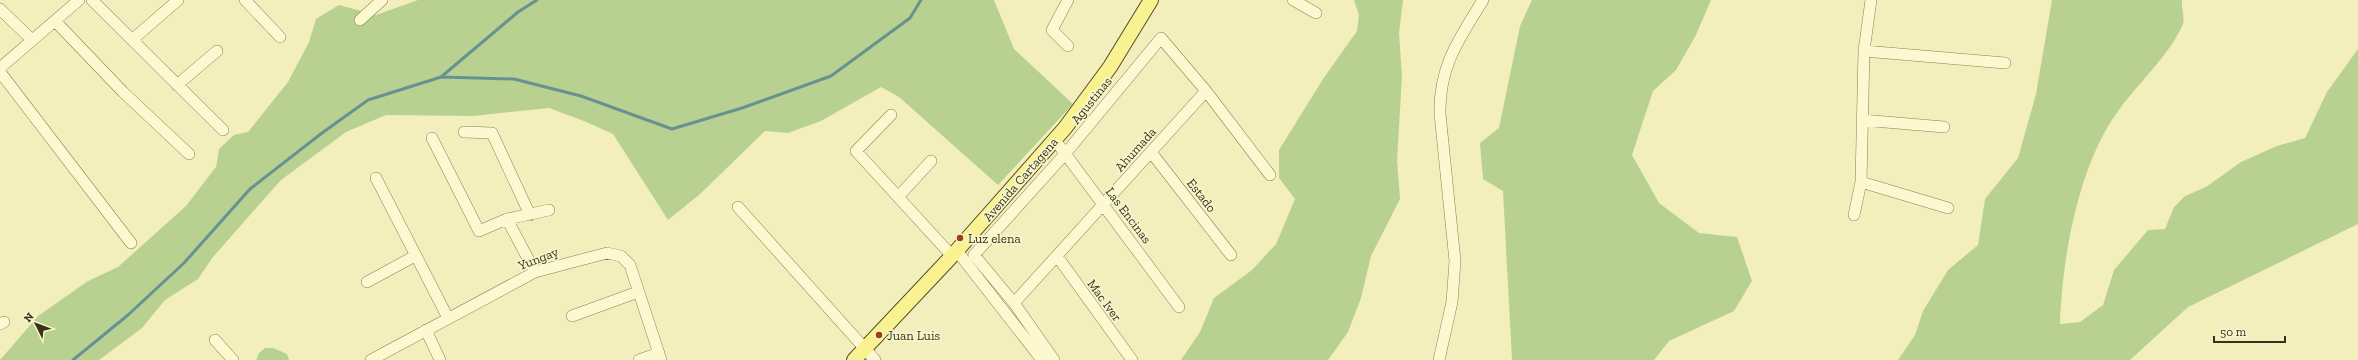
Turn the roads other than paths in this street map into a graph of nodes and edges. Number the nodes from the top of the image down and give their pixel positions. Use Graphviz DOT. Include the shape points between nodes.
graph roads {
  1 [pos="79,0"];
  2 [pos="92,0"];
  3 [pos="178,0"];
  4 [pos="245,0"];
  5 [pos="382,0"];
  6 [pos="1068,0"];
  7 [pos="1150,0"];
  8 [pos="1293,0"];
  9 [pos="1483,0"];
  10 [pos="1871,0"];
  11 [pos="0,9"];
  12 [pos="1316,13"];
  13 [pos="360,20"];
  14 [pos="55,21"];
  15 [pos="280,37"];
  16 [pos="32,40"];
  17 [pos="132,40"];
  18 [pos="1068,46"];
  19 [pos="217,51"];
  20 [pos="1864,51"];
  21 [pos="2005,63"];
  22 [pos="0,68"];
  23 [pos="0,72"];
  24 [pos="177,85"];
  25 [pos="1206,91"];
  26 [pos="891,115"];
  27 [pos="1862,120"];
  28 [pos="1944,127"];
  29 [pos="223,130"];
  30 [pos="464,132"];
  31 [pos="432,138"];
  32 [pos="1055,140"];
  33 [pos="1151,152"];
  34 [pos="189,154"];
  35 [pos="1065,154"];
  36 [pos="931,161"];
  37 [pos="1270,175"];
  38 [pos="376,178"];
  39 [pos="1861,182"];
  40 [pos="898,197"];
  41 [pos="1104,205"];
  42 [pos="738,207"];
  43 [pos="1948,208"];
  44 [pos="549,210"];
  45 [pos="530,215"];
  46 [pos="1854,215"];
  47 [pos="507,219"];
  48 [pos="131,243"];
  49 [pos="954,253"];
  50 [pos="415,256"];
  51 [pos="1057,256"];
  52 [pos="1231,256"];
  53 [pos="535,272"];
  54 [pos="367,282"];
  55 [pos="638,292"];
  56 [pos="1014,303"];
  57 [pos="1179,307"];
  58 [pos="572,316"];
  59 [pos="448,318"];
  60 [pos="426,330"];
  61 [pos="215,340"];
  62 [pos="866,347"];
  63 [pos="660,357"];
  64 [pos="233,360"];
  65 [pos="371,360"];
  66 [pos="440,360"];
  67 [pos="639,360"];
  68 [pos="854,360"];
  69 [pos="876,360"];
  70 [pos="1042,360"];
  71 [pos="1054,360"];
  72 [pos="1132,360"];
  73 [pos="1439,360"];
  1 -- 14 [label="street"];
  2 -- 17 [label="street"];
  3 -- 17 [label="street"];
  4 -- 15 [label="street"];
  5 -- 13 [label="street"];
  6 -- 18 [label="street" via="1052,30"];
  7 -- 32 [label="main road, Avenida Cartagena" via="1106,72"];
  8 -- 12 [label="street"];
  9 -- 73 [label="street" via="1454,46 1445,68 1441,92 1440,114 1455,282"];
  10 -- 20 [label="street"];
  11 -- 16 [label="street"];
  14 -- 16 [label="street"];
  14 -- 34 [label="street" via="123,92"];
  16 -- 22 [label="street"];
  17 -- 24 [label="street"];
  19 -- 24 [label="street"];
  20 -- 21 [label="street"];
  20 -- 27 [label="street"];
  23 -- 48 [label="street"];
  24 -- 29 [label="street"];
  25 -- 33 [label="street, Ahumada"];
  25 -- 35 [label="street, Agustinas" via="1160,38"];
  25 -- 37 [label="street"];
  26 -- 40 [label="street" via="856,151"];
  27 -- 28 [label="street"];
  27 -- 39 [label="street"];
  30 -- 45 [label="street" via="492,133"];
  31 -- 47 [label="street" via="479,231"];
  32 -- 35 [label="street, Las Encinas"];
  32 -- 49 [label="main road, Avenida Cartagena"];
  33 -- 41 [label="street, Ahumada"];
  33 -- 52 [label="street, Estado"];
  35 -- 41 [label="street, Las Encinas"];
  35 -- 56 [label="street, Agustinas" via="974,255"];
  36 -- 40 [label="street"];
  38 -- 50 [label="street"];
  39 -- 43 [label="street"];
  39 -- 46 [label="street"];
  40 -- 49 [label="street"];
  41 -- 51 [label="street, Ahumada"];
  41 -- 57 [label="street, Las Encinas"];
  42 -- 62 [label="street"];
  44 -- 45 [label="street"];
  45 -- 47 [label="street"];
  47 -- 53 [label="street"];
  49 -- 62 [label="main road, Avenida Cartagena"];
  49 -- 70 [label="street"];
  50 -- 54 [label="street"];
  50 -- 59 [label="street"];
  51 -- 56 [label="street, Ahumada"];
  51 -- 72 [label="street, Mac Iver"];
  53 -- 55 [label="street, Yungay" via="566,262 612,253 621,256 630,265"];
  53 -- 59 [label="street, Yungay"];
  55 -- 58 [label="street"];
  55 -- 63 [label="street, Yungay"];
  56 -- 71 [label="street"];
  59 -- 60 [label="street, Yungay"];
  60 -- 65 [label="street, Yungay"];
  60 -- 66 [label="street"];
  61 -- 64 [label="street"];
  62 -- 68 [label="main road, Avenida Cartagena"];
  62 -- 69 [label="street"];
  63 -- 67 [label="street"];
}
